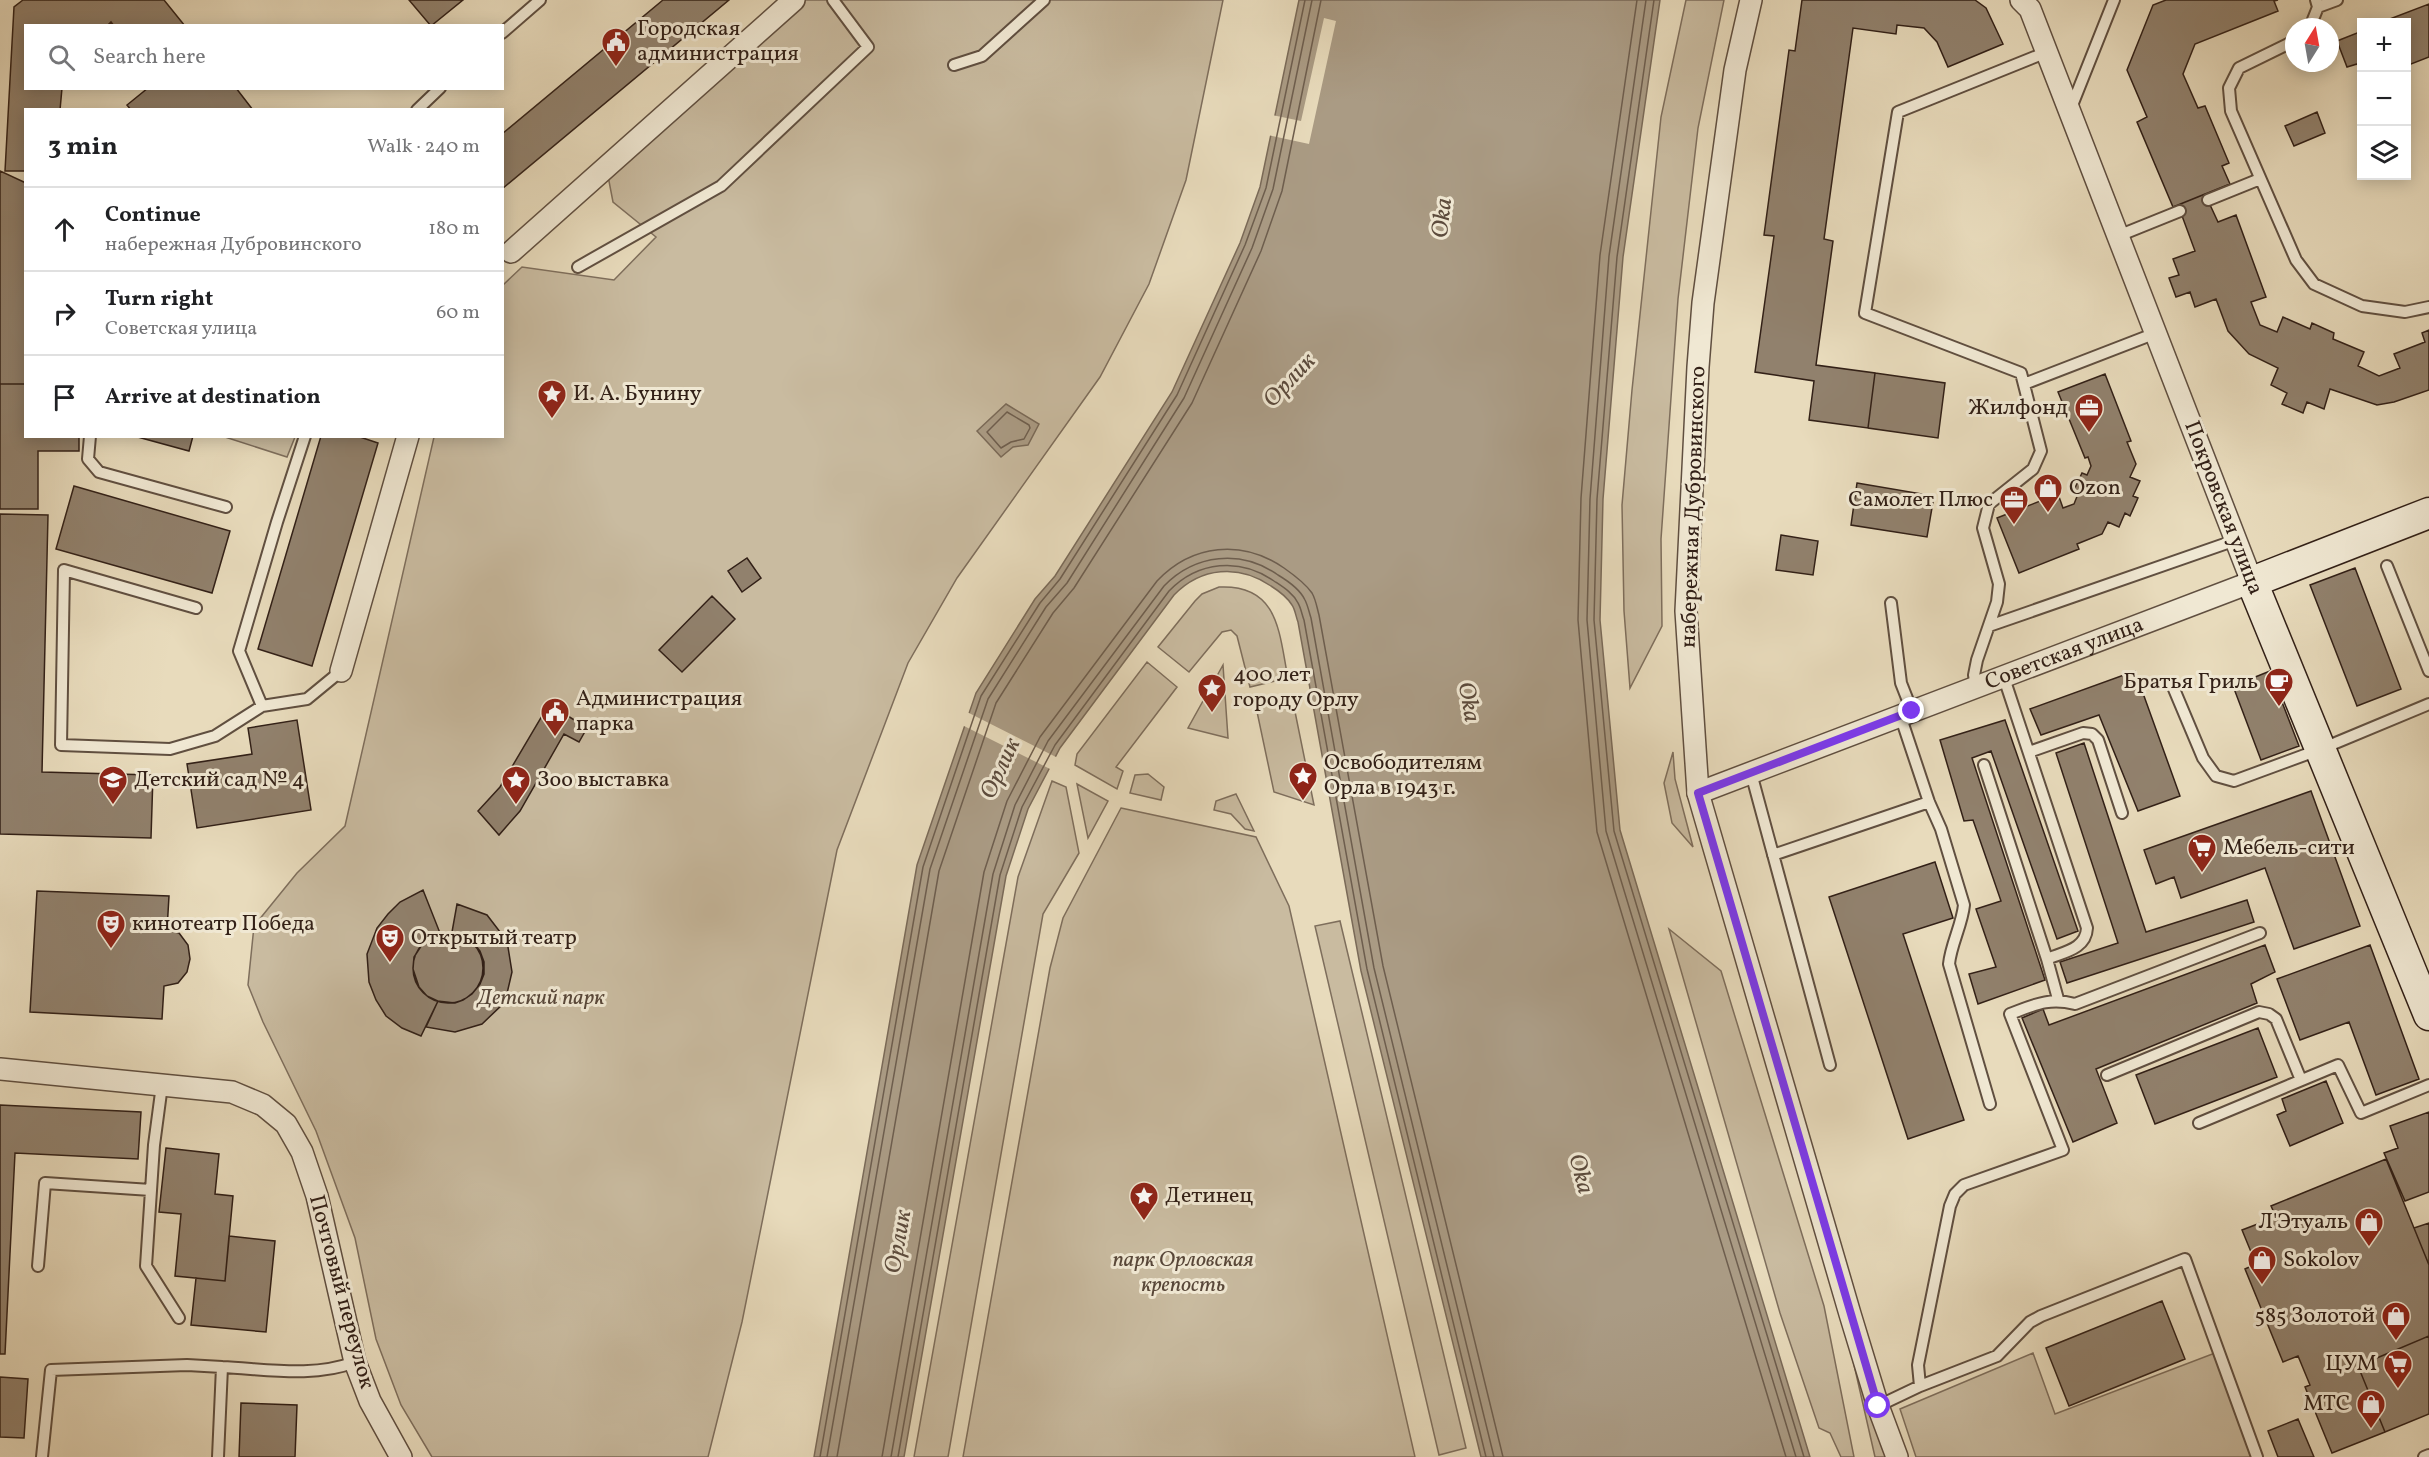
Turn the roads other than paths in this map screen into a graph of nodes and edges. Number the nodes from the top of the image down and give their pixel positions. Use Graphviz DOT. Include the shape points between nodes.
graph roads {
  1 [pos="540,0"];
  2 [pos="794,0"];
  3 [pos="833,0"];
  4 [pos="1044,0"];
  5 [pos="1751,0"];
  6 [pos="2021,0"];
  7 [pos="2114,0"];
  8 [pos="2337,0"];
  9 [pos="2317,3"];
  10 [pos="2313,18"];
  11 [pos="504,31"];
  12 [pos="2285,45"];
  13 [pos="2047,52"];
  14 [pos="954,65"];
  15 [pos="438,90"];
  16 [pos="419,108"];
  17 [pos="2069,111"];
  18 [pos="2260,179"];
  19 [pos="2208,200"];
  20 [pos="2180,211"];
  21 [pos="2118,236"];
  22 [pos="511,252"];
  23 [pos="578,267"];
  24 [pos="2429,307"];
  25 [pos="2156,333"];
  26 [pos="2024,384"];
  27 [pos="90,438"];
  28 [pos="304,438"];
  29 [pos="407,438"];
  30 [pos="226,507"];
  31 [pos="2429,513"];
  32 [pos="2236,540"];
  33 [pos="2387,566"];
  34 [pos="2252,582"];
  35 [pos="1892,603"];
  36 [pos="196,608"];
  37 [pos="1989,626"];
  38 [pos="2429,670"];
  39 [pos="341,671"];
  40 [pos="2004,678"];
  41 [pos="2171,682"];
  42 [pos="1976,687"];
  43 [pos="2429,704"];
  44 [pos="262,706"];
  45 [pos="1906,713"];
  46 [pos="2321,749"];
  47 [pos="2029,752"];
  48 [pos="1984,765"];
  49 [pos="1751,773"];
  50 [pos="1698,793"];
  51 [pos="1929,802"];
  52 [pos="2122,813"];
  53 [pos="1773,855"];
  54 [pos="2260,933"];
  55 [pos="2047,959"];
  56 [pos="2058,999"];
  57 [pos="2429,1015"];
  58 [pos="1830,1065"];
  59 [pos="0,1069"];
  60 [pos="2107,1075"];
  61 [pos="2301,1080"];
  62 [pos="162,1085"];
  63 [pos="2429,1085"];
  64 [pos="1990,1104"];
  65 [pos="2199,1123"];
  66 [pos="151,1190"];
  67 [pos="38,1266"];
  68 [pos="178,1318"];
  69 [pos="355,1362"];
  70 [pos="222,1367"];
  71 [pos="1920,1386"];
  72 [pos="1878,1406"];
  73 [pos="2429,1455"];
  74 [pos="42,1457"];
  75 [pos="218,1457"];
  76 [pos="400,1457"];
  77 [pos="1898,1457"];
  78 [pos="2257,1457"];
  79 [pos="2424,1457"];
  1 -- 11 [label="lane"];
  2 -- 22 [label="street"];
  3 -- 23 [label="lane" via="868,46 721,186"];
  4 -- 14 [label="lane" via="982,56"];
  5 -- 50 [label="street, набережная Дубровинского" via="1735,70 1698,367 1686,611"];
  6 -- 13 [label="street, Покровская улица" via="2030,9"];
  7 -- 17 [label="lane"];
  8 -- 9 [label="lane"];
  9 -- 10 [label="lane"];
  12 -- 18 [label="lane" via="2239,68 2229,88 2231,111"];
  13 -- 17 [label="street, Покровская улица"];
  13 -- 26 [label="lane" via="1898,112 1865,313 2021,373"];
  15 -- 16 [label="lane"];
  17 -- 21 [label="street, Покровская улица"];
  18 -- 19 [label="lane"];
  18 -- 24 [label="lane" via="2296,260 2314,284 2362,306 2405,312"];
  20 -- 21 [label="lane"];
  21 -- 25 [label="street, Покровская улица"];
  25 -- 26 [label="lane"];
  25 -- 32 [label="street, Покровская улица"];
  26 -- 37 [label="lane" via="2041,451 2033,469 1989,504 1983,528 1998,584"];
  27 -- 30 [label="lane" via="88,459 99,472"];
  28 -- 44 [label="lane" via="239,651"];
  29 -- 39 [label="street"];
  31 -- 34 [label="street, Советская улица"];
  32 -- 34 [label="street, Покровская улица"];
  32 -- 37 [label="lane"];
  33 -- 38 [label="lane"];
  34 -- 40 [label="street, Советская улица"];
  34 -- 46 [label="street, Покровская улица"];
  35 -- 45 [label="lane"];
  36 -- 44 [label="lane" via="64,570 61,745 170,749 215,736"];
  37 -- 42 [label="lane" via="1977,660"];
  39 -- 44 [label="lane" via="307,699"];
  40 -- 42 [label="street, Советская улица"];
  40 -- 47 [label="lane"];
  41 -- 46 [label="lane" via="2204,758 2216,776 2234,781"];
  42 -- 45 [label="street, Советская улица"];
  43 -- 46 [label="lane"];
  45 -- 49 [label="street, Советская улица"];
  45 -- 51 [label="lane"];
  46 -- 57 [label="street, Покровская улица" via="2418,978"];
  47 -- 52 [label="lane" via="2083,733 2092,734 2098,740"];
  47 -- 55 [label="lane" via="2087,928 2082,945"];
  48 -- 55 [label="lane"];
  49 -- 50 [label="street, Советская улица"];
  49 -- 53 [label="lane"];
  50 -- 72 [label="street, набережная Дубровинского"];
  51 -- 53 [label="lane"];
  51 -- 64 [label="lane" via="1964,905 1949,964"];
  53 -- 58 [label="lane"];
  54 -- 56 [label="lane" via="2074,1004"];
  55 -- 56 [label="lane"];
  56 -- 71 [label="lane" via="2010,1014 2063,1150 1964,1185 1955,1194 1918,1365"];
  59 -- 62 [label="street"];
  60 -- 61 [label="lane" via="2259,1012 2276,1019"];
  61 -- 63 [label="lane" via="2338,1065 2361,1113"];
  61 -- 65 [label="lane"];
  62 -- 66 [label="lane"];
  62 -- 69 [label="street, Почтовый переулок" via="232,1092 263,1105 286,1124 302,1152 317,1196"];
  66 -- 67 [label="lane" via="45,1184"];
  66 -- 68 [label="lane" via="146,1266"];
  69 -- 70 [label="lane" via="316,1371"];
  69 -- 76 [label="street, Почтовый переулок" via="370,1401"];
  70 -- 74 [label="lane" via="51,1370"];
  70 -- 75 [label="lane"];
  71 -- 72 [label="lane"];
  71 -- 78 [label="lane" via="1997,1356 2041,1316 2185,1259"];
  72 -- 77 [label="street, набережная Дубровинского"];
  73 -- 79 [label="lane"];
}
